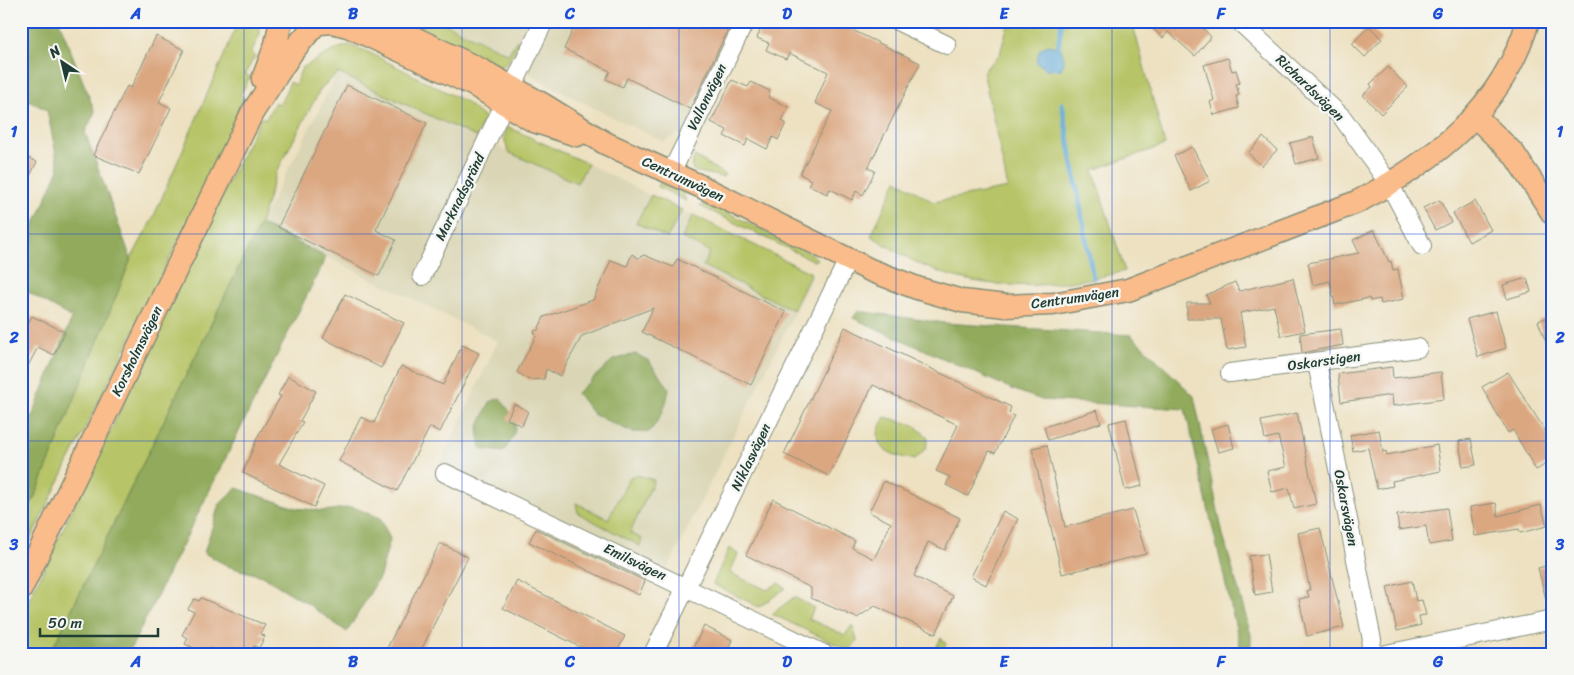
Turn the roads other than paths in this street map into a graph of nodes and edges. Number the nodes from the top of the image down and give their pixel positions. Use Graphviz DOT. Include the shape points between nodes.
graph roads {
  1 [pos="281,21"];
  2 [pos="288,21"];
  3 [pos="379,21"];
  4 [pos="544,21"];
  5 [pos="744,21"];
  6 [pos="897,21"];
  7 [pos="1239,21"];
  8 [pos="1528,21"];
  9 [pos="318,24"];
  10 [pos="947,45"];
  11 [pos="505,103"];
  12 [pos="252,114"];
  13 [pos="1476,117"];
  14 [pos="672,173"];
  15 [pos="1390,185"];
  16 [pos="1553,213"];
  17 [pos="1422,246"];
  18 [pos="848,260"];
  19 [pos="422,276"];
  20 [pos="1418,348"];
  21 [pos="1317,363"];
  22 [pos="1230,373"];
  23 [pos="445,473"];
  24 [pos="686,588"];
  25 [pos="21,589"];
  26 [pos="1553,620"];
  27 [pos="653,654"];
  28 [pos="824,654"];
  29 [pos="1369,654"];
  30 [pos="1386,654"];
  1 -- 12 [label="main road, Korsholmsvägen"];
  2 -- 9 [label="main road, Centrumvägen" via="300,27"];
  3 -- 11 [label="main road, Centrumvägen" via="481,70"];
  4 -- 11 [label="street, Marknadsgränd"];
  5 -- 14 [label="street, Vallonvägen"];
  6 -- 10 [label="street"];
  7 -- 15 [label="street, Richardsvägen" via="1342,117"];
  8 -- 13 [label="main road, Centrumvägen" via="1506,71"];
  9 -- 11 [label="main road, Centrumvägen" via="332,22 348,26 474,85"];
  9 -- 12 [label="main road, Korsholmsvägen" via="292,52"];
  11 -- 14 [label="main road, Centrumvägen"];
  11 -- 19 [label="street, Marknadsgränd"];
  12 -- 25 [label="main road, Korsholmsvägen"];
  13 -- 15 [label="main road, Centrumvägen" via="1436,154"];
  13 -- 16 [label="main road" via="1514,154"];
  14 -- 18 [label="main road, Centrumvägen"];
  15 -- 17 [label="street"];
  15 -- 18 [label="main road, Centrumvägen" via="1357,202 1128,290 1053,304 1006,306 962,301 917,288"];
  18 -- 24 [label="street, Niklasvägen"];
  20 -- 21 [label="street, Oskarstigen"];
  21 -- 22 [label="street, Oskarstigen"];
  21 -- 29 [label="street, Oskarsvägen" via="1372,640"];
  23 -- 24 [label="street, Emilsvägen"];
  24 -- 27 [label="street, Niklasvägen"];
  24 -- 28 [label="street, Emilsvägen"];
  26 -- 30 [label="street"];
}
